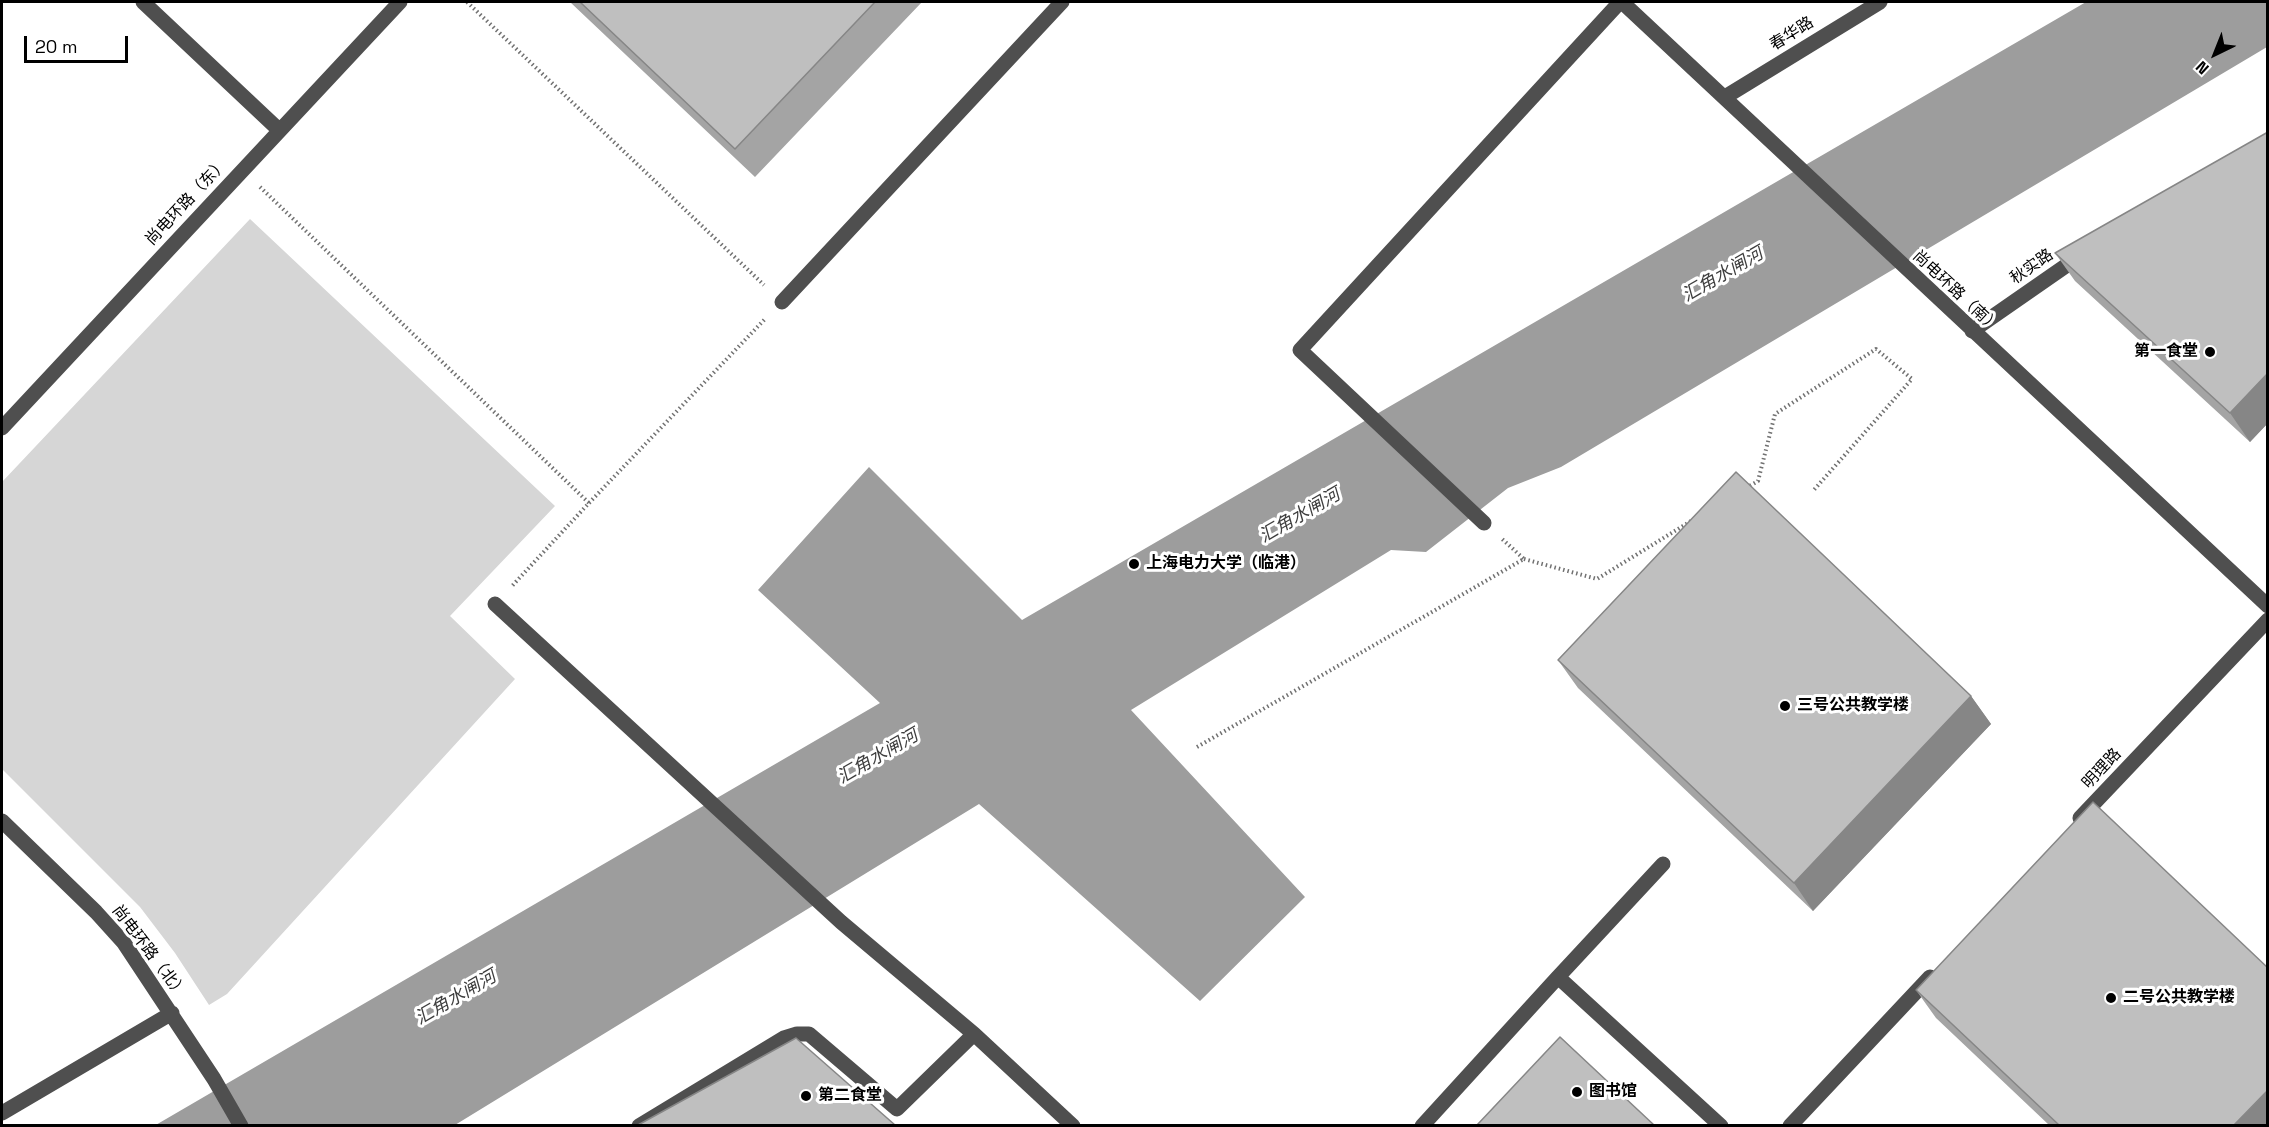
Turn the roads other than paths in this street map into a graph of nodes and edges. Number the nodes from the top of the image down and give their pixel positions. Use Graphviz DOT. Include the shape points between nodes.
graph roads {
  1 [pos="143,2"];
  2 [pos="1062,2"];
  3 [pos="1621,2"];
  4 [pos="1880,2"];
  5 [pos="390,5"];
  6 [pos="1725,97"];
  7 [pos="279,130"];
  8 [pos="2096,244"];
  9 [pos="782,302"];
  10 [pos="1972,331"];
  11 [pos="2,428"];
  12 [pos="1484,524"];
  13 [pos="495,604"];
  14 [pos="2268,606"];
  15 [pos="2268,620"];
  16 [pos="2,821"];
  17 [pos="2073,826"];
  18 [pos="1663,864"];
  19 [pos="1942,964"];
  20 [pos="1558,977"];
  21 [pos="172,1013"];
  22 [pos="974,1034"];
  23 [pos="2,1113"];
  24 [pos="242,1125"];
  25 [pos="639,1125"];
  26 [pos="1073,1125"];
  27 [pos="1422,1125"];
  28 [pos="1721,1125"];
  29 [pos="1790,1125"];
  1 -- 7 [label="street"];
  2 -- 9 [label="street"];
  3 -- 6 [label="street, 尚电环路（南）"];
  3 -- 12 [label="street" via="1300,350"];
  4 -- 6 [label="street, 春华路"];
  5 -- 7 [label="street, 尚电环路（东）"];
  6 -- 10 [label="street, 尚电环路（南）"];
  7 -- 11 [label="street, 尚电环路（东）"];
  8 -- 10 [label="street, 秋实路"];
  10 -- 14 [label="street, 尚电环路（南）"];
  13 -- 22 [label="street" via="841,922"];
  15 -- 17 [label="street, 明理路"];
  16 -- 21 [label="street, 尚电环路（北）" via="124,943"];
  18 -- 20 [label="street"];
  19 -- 29 [label="street"];
  20 -- 27 [label="street"];
  20 -- 28 [label="street"];
  21 -- 23 [label="street"];
  21 -- 24 [label="street, 尚电环路（北）"];
  22 -- 25 [label="street" via="897,1109 809,1034 797,1034 784,1038"];
  22 -- 26 [label="street"];
}
